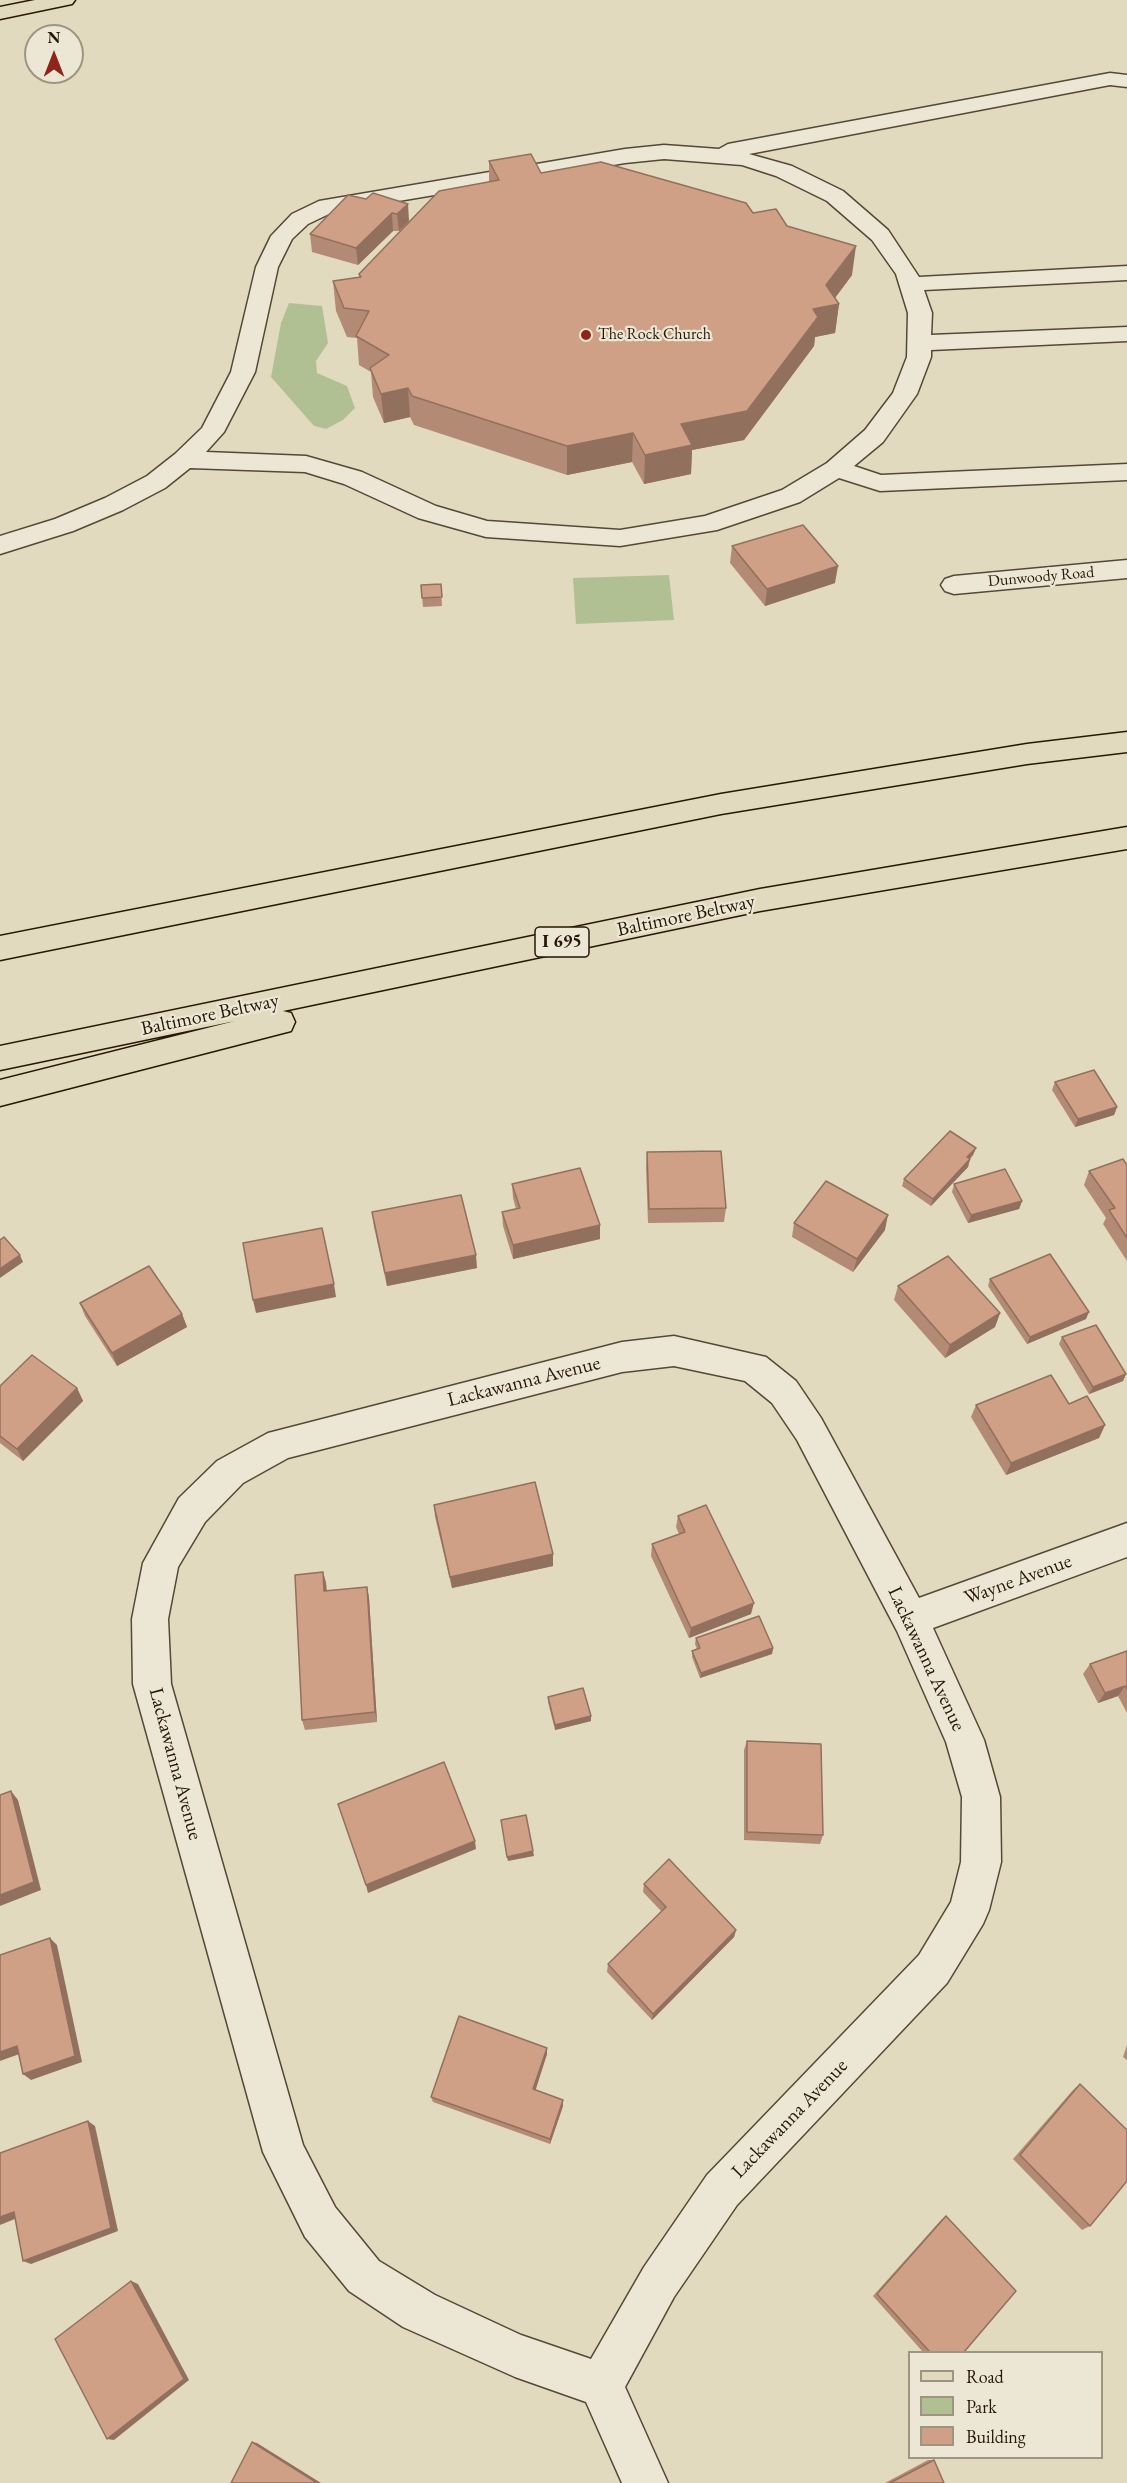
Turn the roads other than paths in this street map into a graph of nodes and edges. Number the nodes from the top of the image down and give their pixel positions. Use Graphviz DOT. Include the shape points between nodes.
graph roads {
  1 [pos="65,0"];
  2 [pos="0,13"];
  3 [pos="1127,81"];
  4 [pos="712,154"];
  5 [pos="1127,273"];
  6 [pos="910,284"];
  7 [pos="1127,334"];
  8 [pos="919,343"];
  9 [pos="183,460"];
  10 [pos="836,469"];
  11 [pos="1127,472"];
  12 [pos="0,545"];
  13 [pos="1127,569"];
  14 [pos="954,585"];
  15 [pos="1127,741"];
  16 [pos="1127,838"];
  17 [pos="760,900"];
  18 [pos="0,948"];
  19 [pos="0,1058"];
  20 [pos="0,1093"];
  21 [pos="1127,1540"];
  22 [pos="910,1619"];
  23 [pos="601,2385"];
  24 [pos="645,2483"];
  1 -- 2 [label="main road"];
  3 -- 4 [label="street" via="1110,79"];
  4 -- 6 [label="street" via="784,171 835,196 880,236"];
  4 -- 9 [label="street" via="663,152 625,156 327,206 300,219 282,236 267,267 243,372 229,404 212,432"];
  5 -- 6 [label="street"];
  6 -- 8 [label="street" via="920,313"];
  7 -- 8 [label="street"];
  8 -- 10 [label="street" via="919,357 906,394 874,436"];
  9 -- 10 [label="street" via="306,465 353,478 427,512 486,529 620,538 708,524 791,496"];
  9 -- 12 [label="street" via="156,482 114,504"];
  10 -- 11 [label="street" via="880,483"];
  13 -- 14 [label="street, Dunwoody Road"];
  15 -- 18 [label="main road" via="721,804"];
  16 -- 17 [label="main road, Baltimore Beltway / I 695"];
  17 -- 19 [label="main road, Baltimore Beltway / I 695"];
  17 -- 20 [label="main road"];
  21 -- 22 [label="street, Wayne Avenue"];
  22 -- 23 [label="street, Lackawanna Avenue" via="965,1740 981,1797 981,1862 969,1910 933,1969 722,2190 658,2282"];
  22 -- 23 [label="street, Lackawanna Avenue" via="809,1429 784,1392 754,1368 674,1351 622,1357 280,1444 230,1472 192,1510 161,1563 150,1619 152,1684 284,2152 320,2222 364,2276 419,2311 515,2355"];
  23 -- 24 [label="street"];
}
